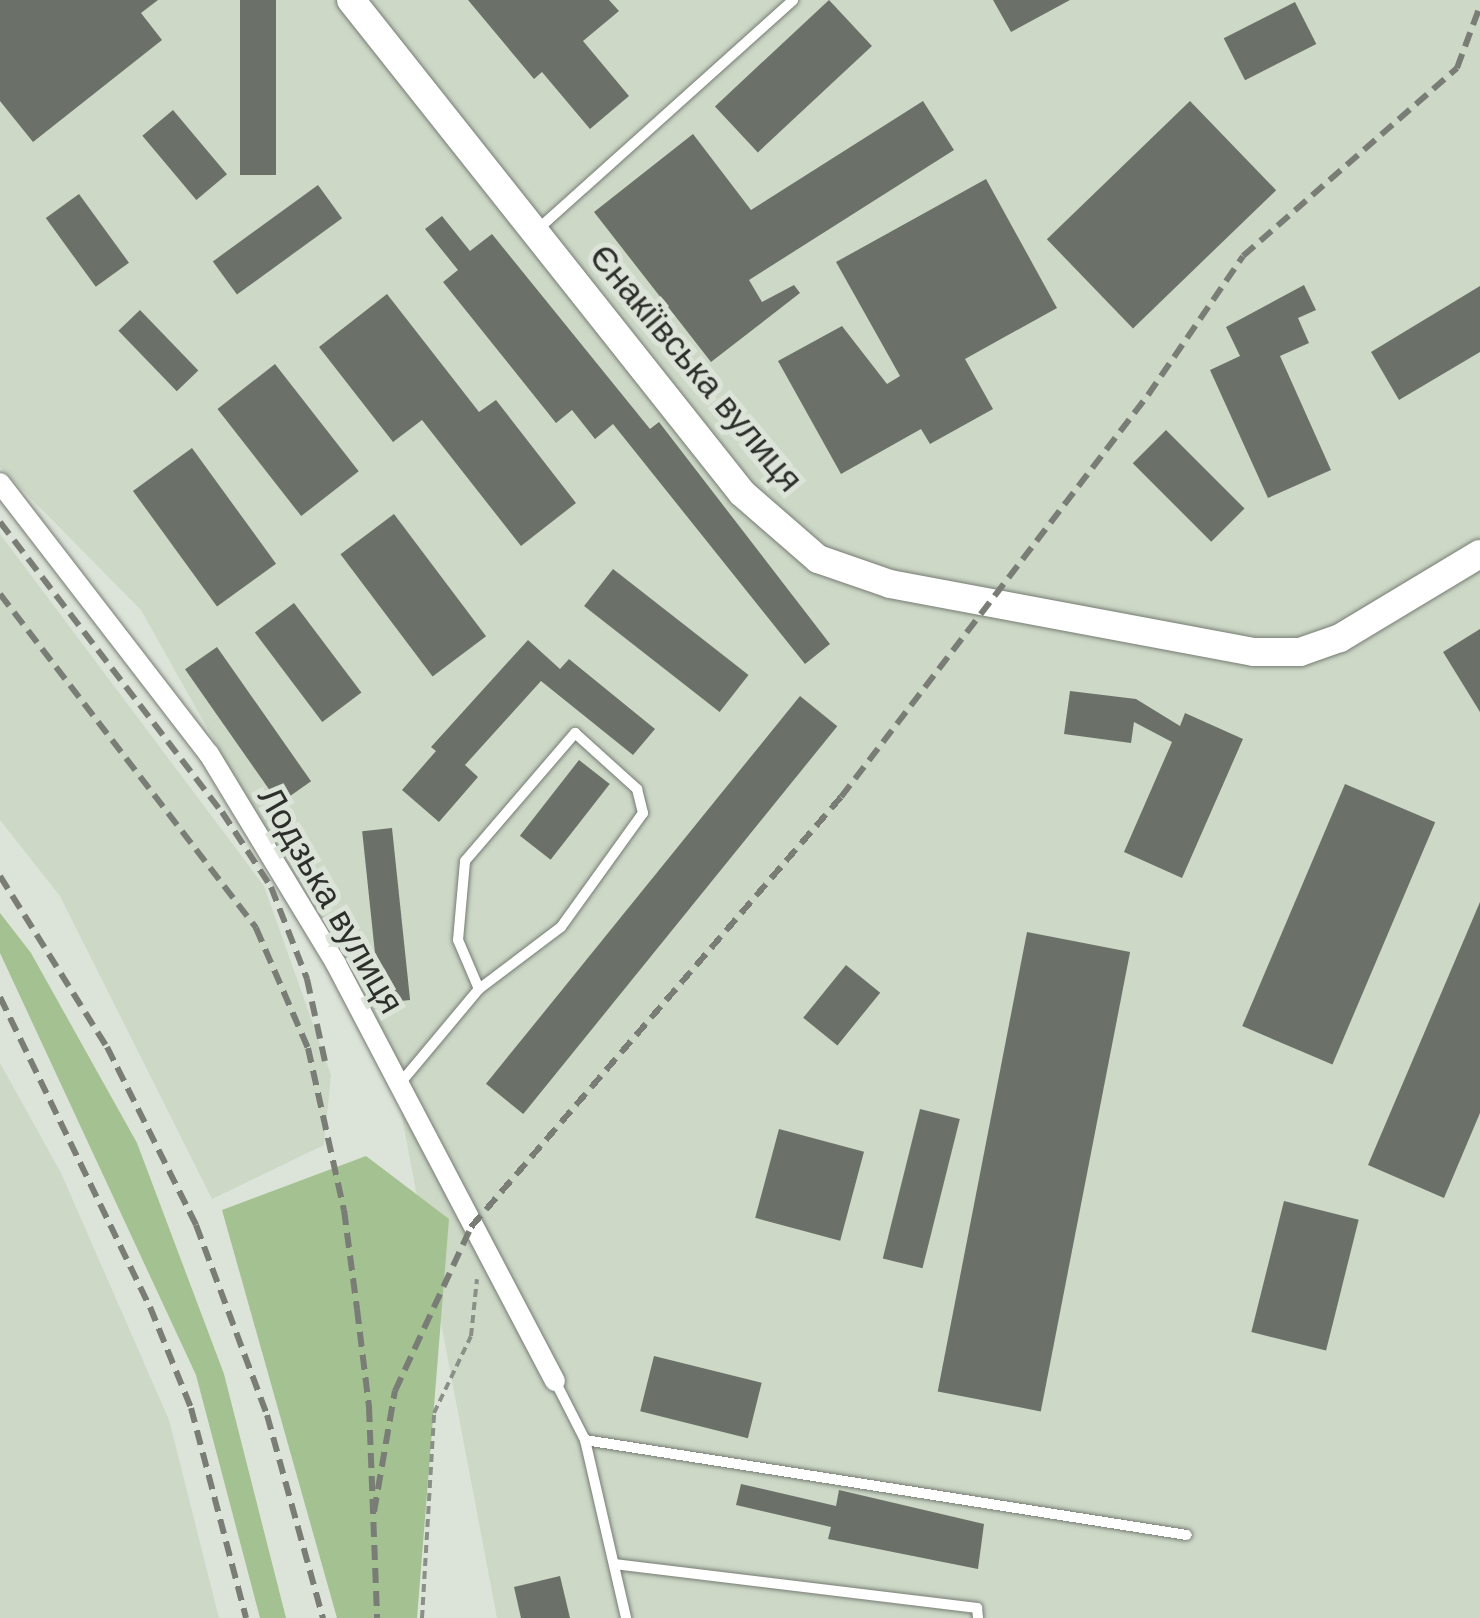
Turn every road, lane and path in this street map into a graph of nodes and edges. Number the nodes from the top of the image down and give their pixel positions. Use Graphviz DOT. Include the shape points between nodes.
graph roads {
  1 [pos="352,0"];
  2 [pos="792,0"];
  3 [pos="535,232"];
  4 [pos="0,483"];
  5 [pos="1480,554"];
  6 [pos="479,988"];
  7 [pos="397,1088"];
  8 [pos="481,1245"];
  9 [pos="555,1381"];
  10 [pos="585,1440"];
  11 [pos="1187,1535"];
  12 [pos="614,1564"];
  13 [pos="422,1618"];
  14 [pos="626,1618"];
  15 [pos="978,1618"];
  1 -- 3 [label="street, Єнакіївська вулиця"];
  2 -- 3 [label="lane"];
  3 -- 5 [label="street, Єнакіївська вулиця" via="742,493 818,560 890,584 1254,652 1300,652 1340,638"];
  4 -- 7 [label="street, Лодзька вулиця" via="208,754 336,964"];
  6 -- 6 [label="lane" via="458,940 464,860 576,734 637,789 643,814 561,927"];
  6 -- 7 [label="lane"];
  7 -- 8 [label="street, Лодзька вулиця"];
  8 -- 9 [label="street, Лодзька вулиця"];
  8 -- 13 [label="path" via="471,1336 434,1412"];
  9 -- 10 [label="lane"];
  10 -- 11 [label="lane"];
  10 -- 12 [label="lane"];
  12 -- 14 [label="lane"];
  12 -- 15 [label="lane" via="977,1608"];
}
